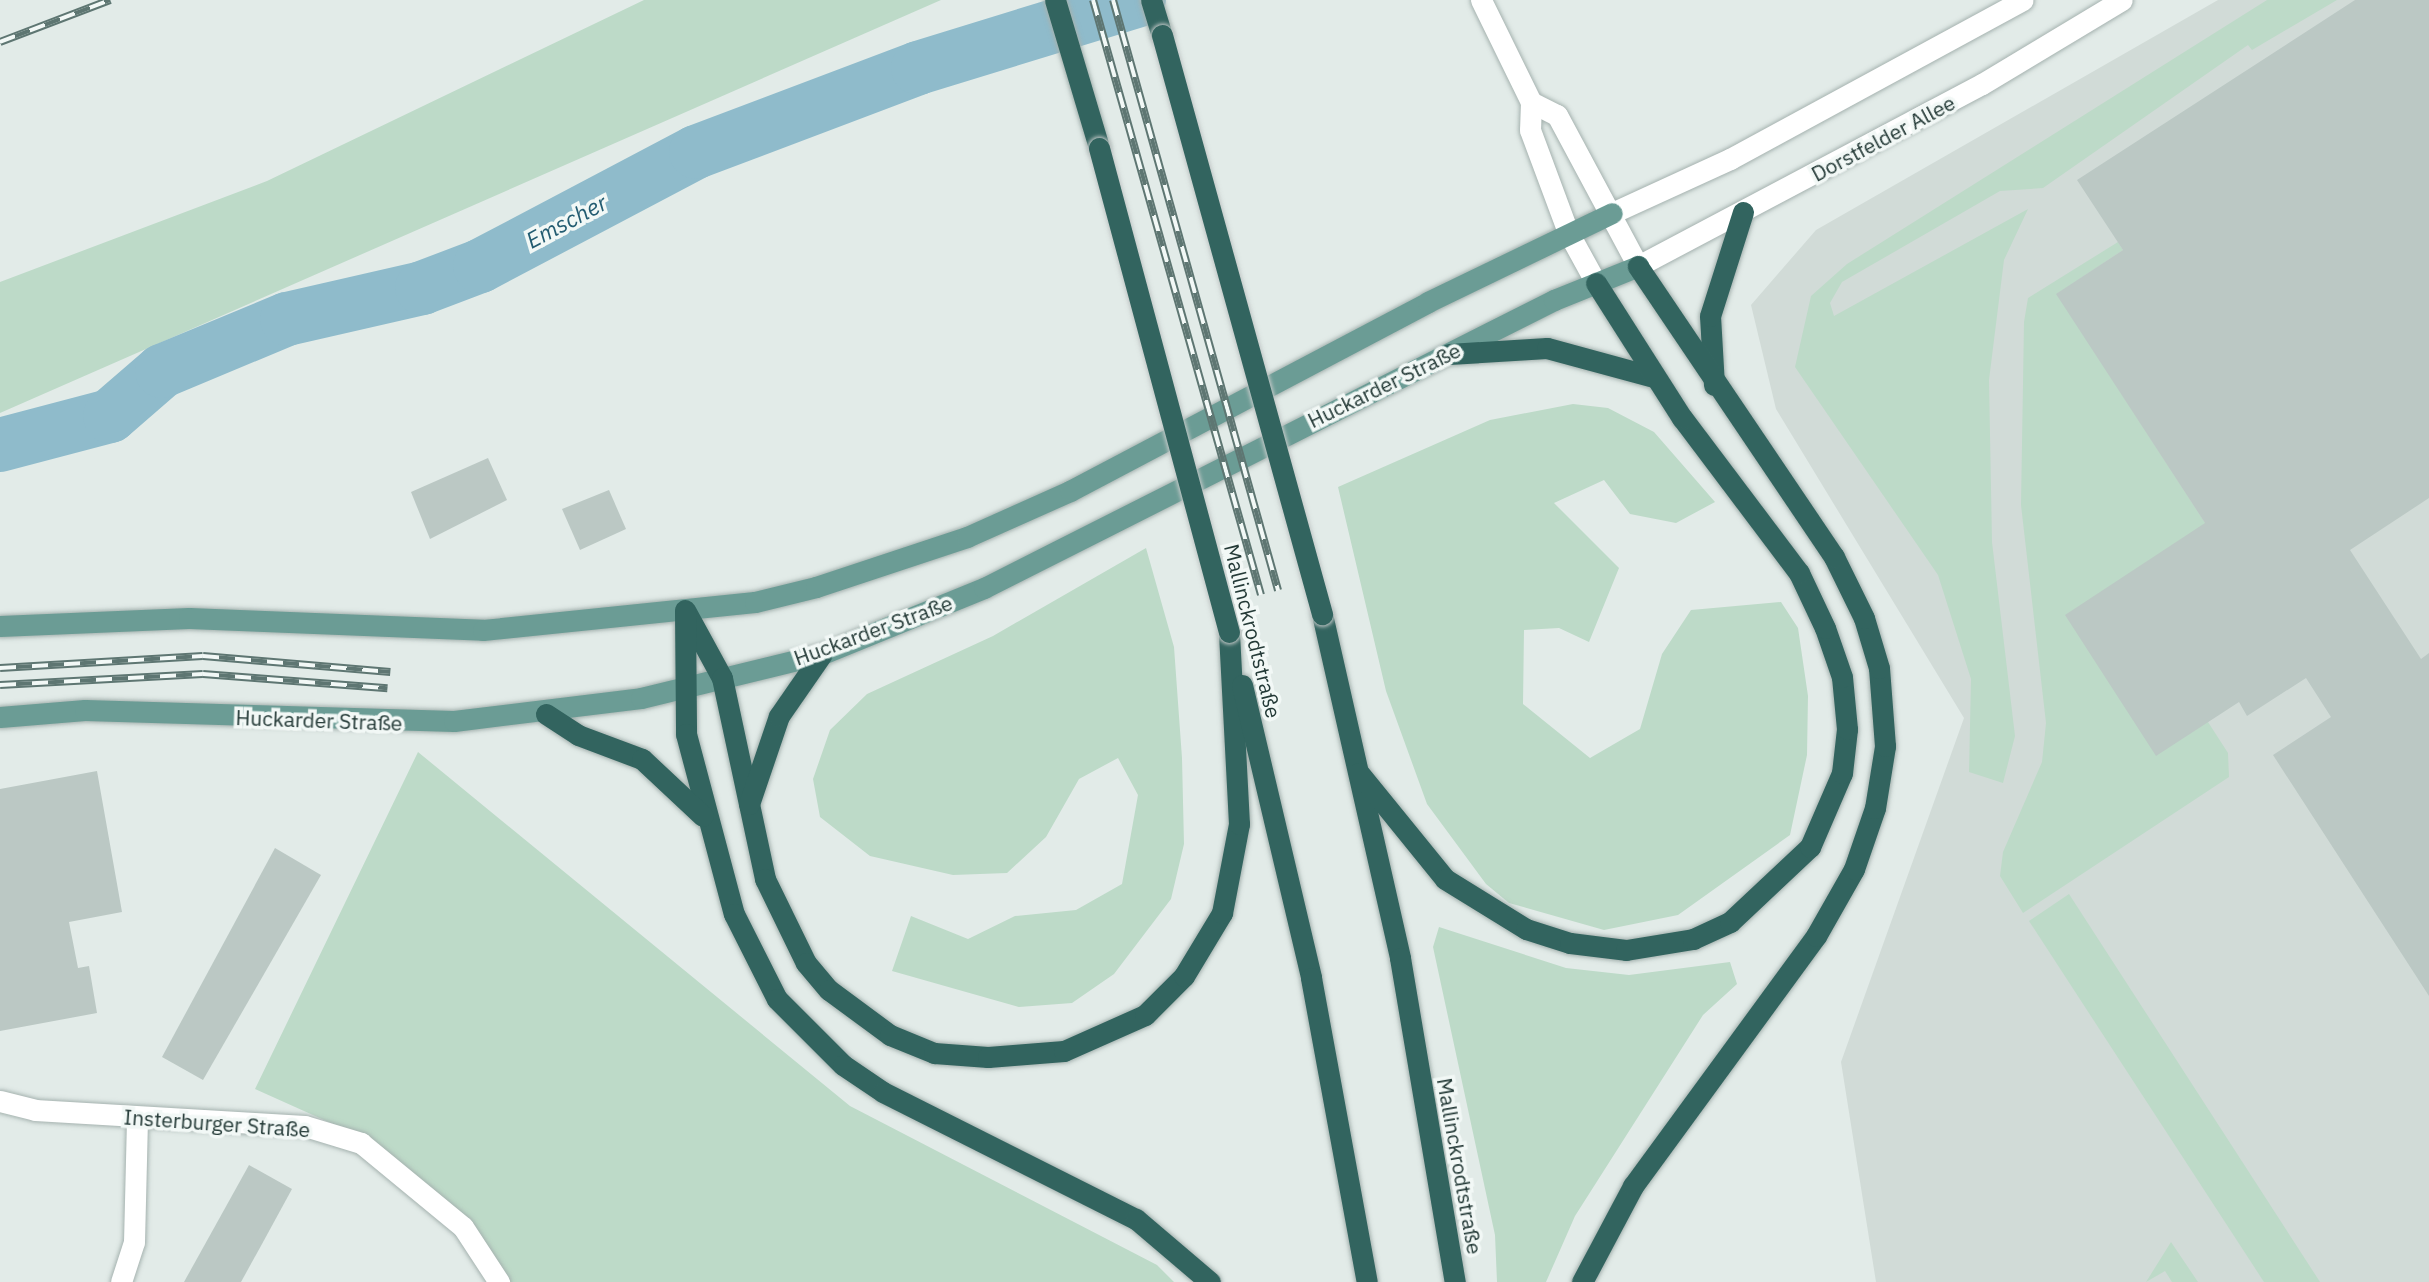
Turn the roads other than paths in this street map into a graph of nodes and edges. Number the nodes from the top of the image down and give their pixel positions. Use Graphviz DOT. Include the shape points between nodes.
graph roads {
  1 [pos="1055,0"];
  2 [pos="1151,0"];
  3 [pos="1481,0"];
  4 [pos="2023,0"];
  5 [pos="2122,0"];
  6 [pos="1531,102"];
  7 [pos="1743,212"];
  8 [pos="1612,214"];
  9 [pos="1567,232"];
  10 [pos="1638,266"];
  11 [pos="1595,283"];
  12 [pos="1449,354"];
  13 [pos="1654,377"];
  14 [pos="1714,387"];
  15 [pos="685,610"];
  16 [pos="0,626"];
  17 [pos="1229,632"];
  18 [pos="822,654"];
  19 [pos="722,678"];
  20 [pos="682,687"];
  21 [pos="546,714"];
  22 [pos="0,717"];
  23 [pos="1359,773"];
  24 [pos="748,809"];
  25 [pos="708,822"];
  26 [pos="0,1101"];
  27 [pos="137,1118"];
  28 [pos="121,1282"];
  29 [pos="499,1282"];
  30 [pos="1210,1282"];
  31 [pos="1367,1282"];
  32 [pos="1455,1282"];
  33 [pos="1582,1282"];
  1 -- 17 [label="highway, Mallinckrodtstraße, bridge"];
  2 -- 23 [label="highway, Mallinckrodtstraße, bridge" via="1322,614"];
  3 -- 6 [label="street"];
  4 -- 8 [label="street" via="1717,165"];
  5 -- 7 [label="street, Dorstfelder Allee" via="1982,84"];
  6 -- 8 [label="street" via="1557,115"];
  6 -- 9 [label="street" via="1530,130"];
  7 -- 10 [label="street, Dorstfelder Allee"];
  7 -- 14 [label="highway" via="1710,316"];
  8 -- 9 [label="main road"];
  8 -- 10 [label="street"];
  9 -- 11 [label="street"];
  9 -- 15 [label="main road" via="1070,491 967,537 816,587"];
  10 -- 11 [label="main road, Huckarder Straße"];
  10 -- 14 [label="highway"];
  11 -- 12 [label="main road, Huckarder Straße"];
  11 -- 13 [label="highway"];
  12 -- 13 [label="highway" via="1547,348"];
  12 -- 18 [label="main road, Huckarder Straße" via="984,588"];
  13 -- 23 [label="highway" via="1798,573 1842,677 1842,773 1810,847 1730,922 1693,939 1626,950 1570,943 1526,929 1446,879"];
  14 -- 33 [label="highway" via="1834,557 1864,618 1879,668 1881,771 1854,869 1816,936 1633,1186"];
  15 -- 16 [label="main road" via="483,630 96,617"];
  15 -- 19 [label="highway"];
  15 -- 20 [label="highway"];
  17 -- 24 [label="highway" via="1239,824 1222,913 1184,976 1144,1016 1105,1037 1029,1057 988,1057 934,1053 879,1027 806,963 765,879"];
  17 -- 31 [label="highway, Mallinckrodtstraße" via="1311,978"];
  18 -- 19 [label="main road, Huckarder Straße"];
  18 -- 24 [label="highway" via="779,716"];
  19 -- 20 [label="main road, Huckarder Straße"];
  19 -- 24 [label="highway"];
  20 -- 21 [label="main road, Huckarder Straße"];
  20 -- 25 [label="highway"];
  21 -- 22 [label="main road, Huckarder Straße" via="391,724 85,710"];
  21 -- 25 [label="highway" via="578,735 642,760"];
  23 -- 32 [label="highway, Mallinckrodtstraße" via="1400,958"];
  25 -- 30 [label="highway" via="734,914 759,971 805,1032 883,1092 1136,1219"];
  26 -- 27 [label="street, Insterburger Straße"];
  27 -- 28 [label="street" via="134,1242"];
  27 -- 29 [label="street, Insterburger Straße" via="305,1126 361,1143 463,1227"];
}
